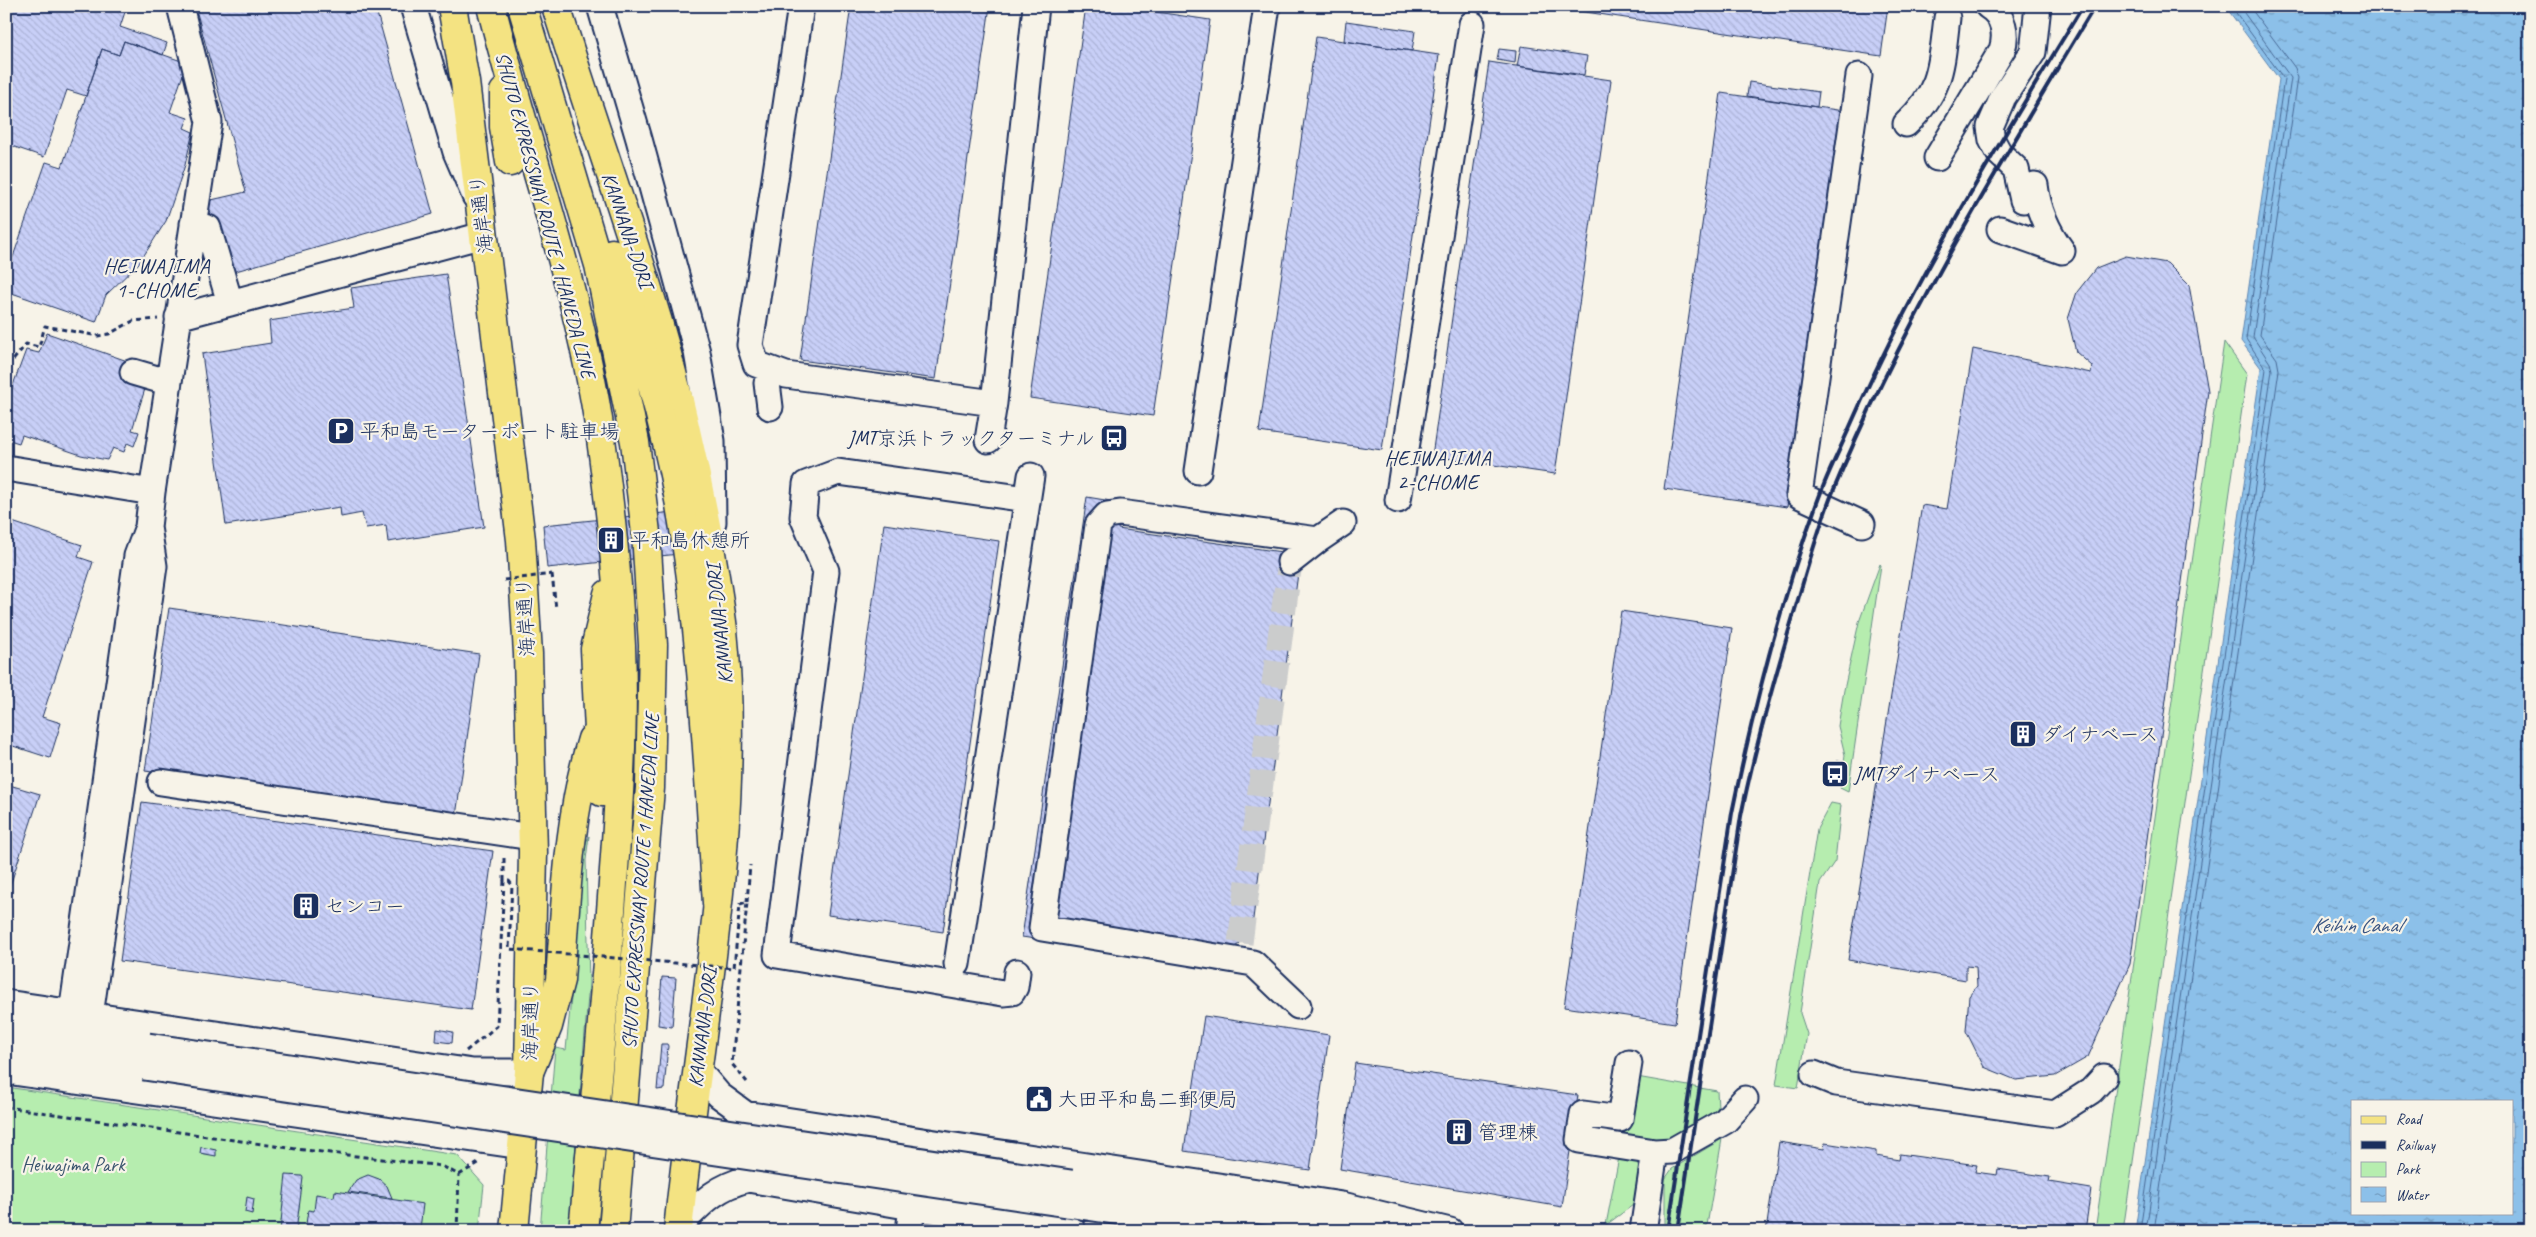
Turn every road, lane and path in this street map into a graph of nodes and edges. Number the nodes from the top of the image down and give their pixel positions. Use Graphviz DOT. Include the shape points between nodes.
graph roads {
  1 [pos="180,6"];
  2 [pos="413,6"];
  3 [pos="452,6"];
  4 [pos="491,6"];
  5 [pos="522,6"];
  6 [pos="556,6"];
  7 [pos="600,6"];
  8 [pos="802,6"];
  9 [pos="1036,6"];
  10 [pos="1267,6"];
  11 [pos="1988,6"];
  12 [pos="2038,6"];
  13 [pos="1947,18"];
  14 [pos="1472,24"];
  15 [pos="504,60"];
  16 [pos="1859,76"];
  17 [pos="1906,124"];
  18 [pos="568,158"];
  19 [pos="1937,158"];
  20 [pos="510,162"];
  21 [pos="482,222"];
  22 [pos="193,224"];
  23 [pos="2000,229"];
  24 [pos="230,302"];
  25 [pos="6,315"];
  26 [pos="11,316"];
  27 [pos="178,317"];
  28 [pos="6,362"];
  29 [pos="133,372"];
  30 [pos="167,382"];
  31 [pos="767,383"];
  32 [pos="994,403"];
  33 [pos="770,407"];
  34 [pos="988,440"];
  35 [pos="6,468"];
  36 [pos="1198,470"];
  37 [pos="152,492"];
  38 [pos="1398,500"];
  39 [pos="1343,523"];
  40 [pos="1862,524"];
  41 [pos="1318,540"];
  42 [pos="1290,562"];
  43 [pos="713,566"];
  44 [pos="614,571"];
  45 [pos="504,580"];
  46 [pos="556,609"];
  47 [pos="597,721"];
  48 [pos="161,782"];
  49 [pos="532,837"];
  50 [pos="504,847"];
  51 [pos="750,866"];
  52 [pos="504,881"];
  53 [pos="747,902"];
  54 [pos="717,903"];
  55 [pos="608,953"];
  56 [pos="957,964"];
  57 [pos="1017,972"];
  58 [pos="6,1003"];
  59 [pos="1298,1006"];
  60 [pos="81,1014"];
  61 [pos="6,1026"];
  62 [pos="6,1048"];
  63 [pos="466,1051"];
  64 [pos="146,1057"];
  65 [pos="1629,1063"];
  66 [pos="697,1069"];
  67 [pos="6,1070"];
  68 [pos="528,1072"];
  69 [pos="1814,1074"];
  70 [pos="2104,1077"];
  71 [pos="747,1082"];
  72 [pos="1745,1099"];
  73 [pos="6,1107"];
  74 [pos="522,1146"];
  75 [pos="1655,1152"];
  76 [pos="478,1164"];
  77 [pos="459,1175"];
  78 [pos="1069,1193"];
  79 [pos="911,1219"];
  80 [pos="678,1229"];
  81 [pos="457,1231"];
  82 [pos="514,1231"];
  83 [pos="583,1231"];
  84 [pos="613,1231"];
  85 [pos="1074,1231"];
  86 [pos="1246,1231"];
  87 [pos="1449,1231"];
  88 [pos="1643,1231"];
  1 -- 22 [label="street" via="209,122"];
  2 -- 21 [label="street" via="456,152"];
  3 -- 21 [label="main road, 海岸通り"];
  4 -- 15 [label="main road, SHUTO EXPRESSWAY ROUTE 1 HANEDA LINE"];
  5 -- 18 [label="main road, SHUTO EXPRESSWAY ROUTE 1 HANEDA LINE"];
  6 -- 43 [label="main road, KANNANA-DORI" via="652,302 693,457"];
  7 -- 43 [label="street" via="697,352 712,441"];
  8 -- 32 [label="street" via="750,345 756,364 786,375"];
  9 -- 32 [label="street"];
  10 -- 36 [label="street"];
  11 -- 19 [label="street" via="2004,27 2002,50"];
  12 -- 23 [label="street" via="2033,52 2003,97 1990,127 1992,140 2016,169 2062,251"];
  13 -- 17 [label="street" via="1939,79 1922,109"];
  14 -- 38 [label="street"];
  15 -- 20 [label="main road" via="504,127"];
  15 -- 44 [label="main road, SHUTO EXPRESSWAY ROUTE 1 HANEDA LINE" via="569,286 590,372 603,453"];
  16 -- 40 [label="street" via="1799,495"];
  18 -- 54 [label="main road" via="592,190 648,362 680,505 701,664"];
  18 -- 84 [label="main road, SHUTO EXPRESSWAY ROUTE 1 HANEDA LINE" via="599,264 635,442 646,533 653,645 650,788"];
  21 -- 24 [label="street"];
  21 -- 49 [label="main road, 海岸通り" via="521,540 531,721"];
  22 -- 24 [label="street" via="208,228"];
  22 -- 27 [label="street"];
  24 -- 27 [label="street"];
  25 -- 26 [label="path"];
  27 -- 28 [label="path" via="133,321 98,336 45,326 38,347 26,344 11,363"];
  27 -- 30 [label="street"];
  29 -- 30 [label="street"];
  30 -- 37 [label="street"];
  31 -- 33 [label="street"];
  32 -- 34 [label="street"];
  35 -- 37 [label="street"];
  37 -- 60 [label="street" via="148,527 137,556"];
  39 -- 41 [label="street"];
  41 -- 42 [label="street"];
  41 -- 59 [label="street" via="1120,513 1107,515 1098,525 1042,928 1247,953"];
  43 -- 54 [label="main road, KANNANA-DORI" via="723,630 728,722"];
  44 -- 47 [label="main road" via="595,649"];
  44 -- 55 [label="main road, SHUTO EXPRESSWAY ROUTE 1 HANEDA LINE" via="621,647 620,788"];
  45 -- 46 [label="path, bridge" via="552,574"];
  47 -- 55 [label="main road"];
  47 -- 68 [label="main road" via="574,822 556,1002"];
  48 -- 49 [label="street"];
  49 -- 68 [label="main road, 海岸通り"];
  50 -- 52 [label="path"];
  51 -- 53 [label="path"];
  52 -- 53 [label="path, bridge" via="512,885 509,948 695,965 734,968 740,904"];
  52 -- 63 [label="path, bridge" via="497,1026"];
  53 -- 71 [label="path, bridge" via="732,1064"];
  54 -- 66 [label="main road, KANNANA-DORI"];
  55 -- 83 [label="main road, SHUTO EXPRESSWAY ROUTE 1 HANEDA LINE"];
  56 -- 57 [label="street" via="1029,487 838,472 806,484 802,517 826,571 776,955 1003,993 1012,992 1016,987"];
  58 -- 60 [label="street"];
  60 -- 68 [label="street" via="473,1072"];
  61 -- 64 [label="street"];
  62 -- 64 [label="street"];
  64 -- 78 [label="street, bridge"];
  65 -- 75 [label="street" via="1620,1119 1583,1114 1579,1140"];
  66 -- 80 [label="main road, KANNANA-DORI"];
  66 -- 87 [label="street" via="719,1095 745,1114 1342,1205"];
  67 -- 74 [label="street"];
  68 -- 74 [label="main road, 海岸通り"];
  69 -- 70 [label="street" via="1836,1082 2055,1114 2091,1092"];
  72 -- 75 [label="street" via="1725,1120 1672,1151"];
  73 -- 77 [label="path" via="296,1149 442,1166"];
  74 -- 82 [label="main road, 海岸通り"];
  75 -- 88 [label="street"];
  76 -- 77 [label="path"];
  77 -- 81 [label="path"];
  78 -- 86 [label="street"];
  78 -- 87 [label="street" via="1340,1223"];
  79 -- 80 [label="street" via="748,1179 730,1183 714,1192"];
  79 -- 85 [label="street"];
}
